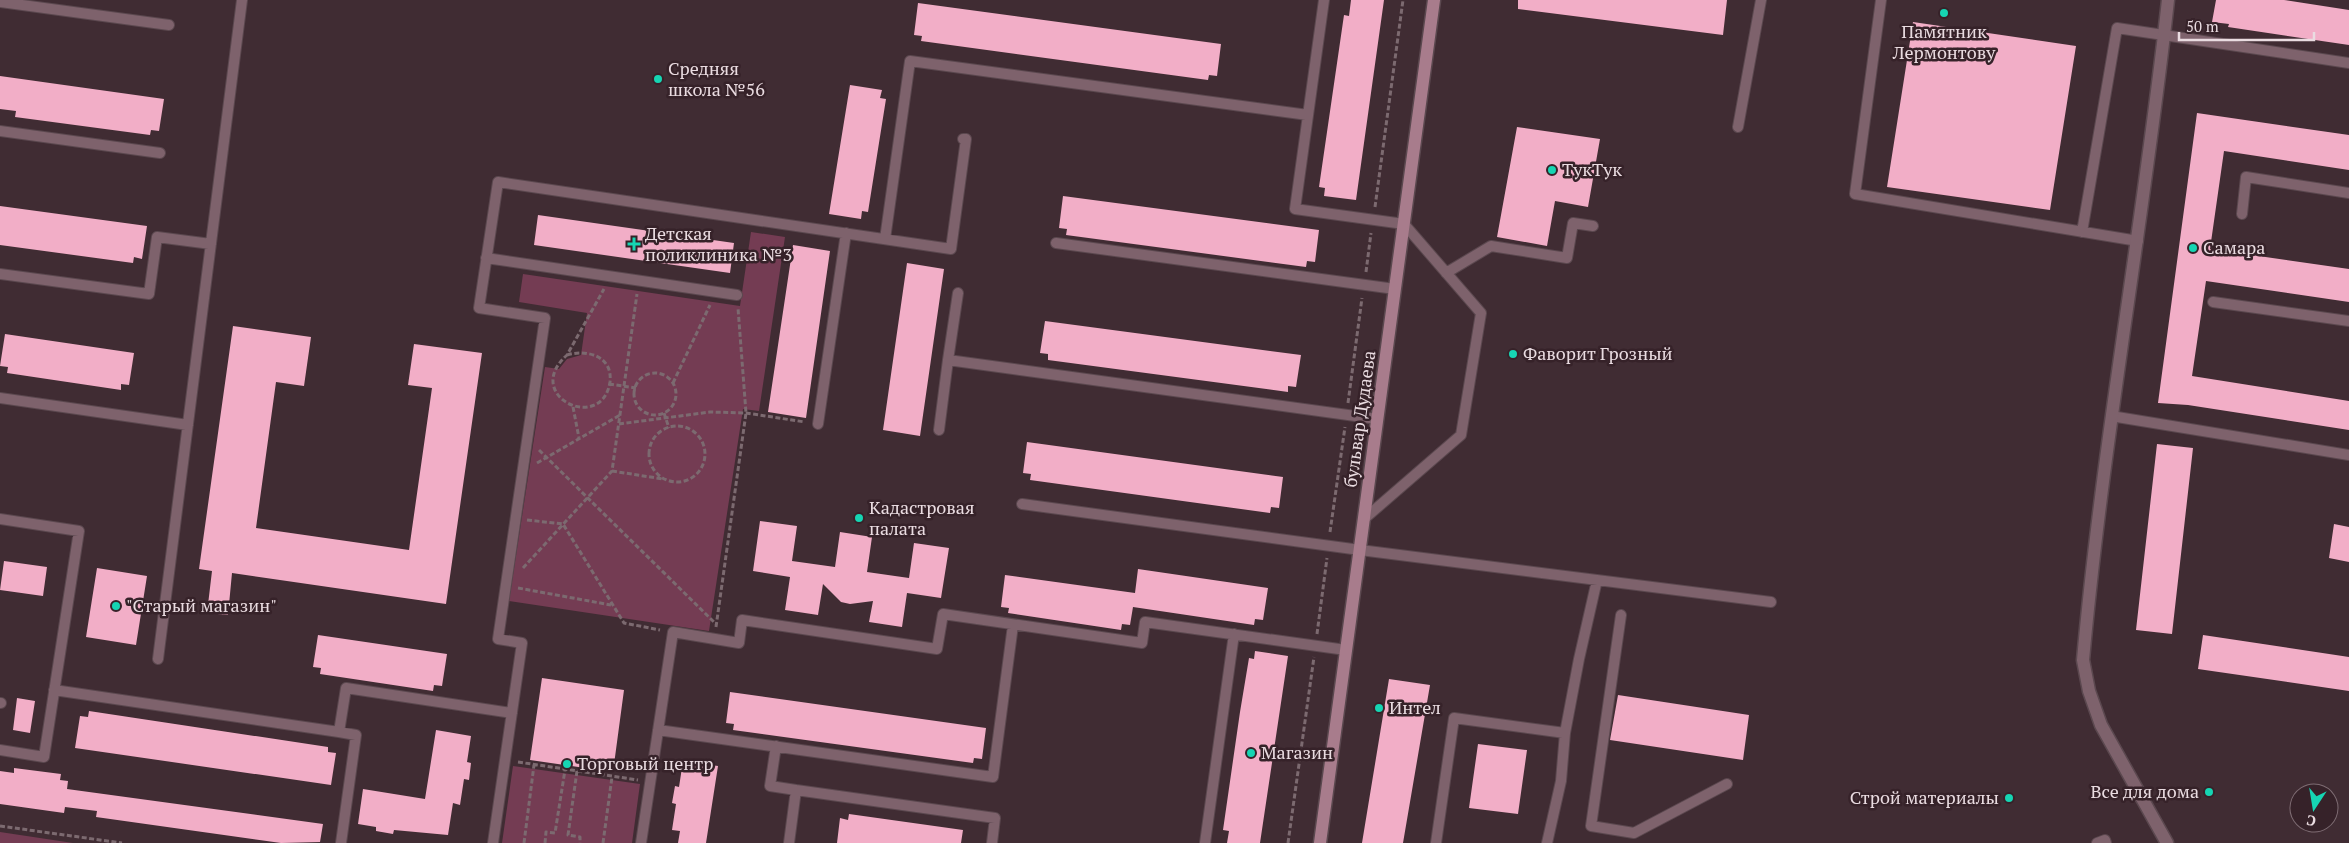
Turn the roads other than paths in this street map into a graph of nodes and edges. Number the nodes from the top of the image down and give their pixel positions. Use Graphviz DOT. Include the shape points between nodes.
graph roads {
  1 [pos="242,0"];
  2 [pos="1324,0"];
  3 [pos="1434,0"];
  4 [pos="1761,0"];
  5 [pos="1882,0"];
  6 [pos="2168,0"];
  7 [pos="0,2"];
  8 [pos="169,25"];
  9 [pos="2165,36"];
  10 [pos="2349,63"];
  11 [pos="1308,115"];
  12 [pos="1738,127"];
  13 [pos="0,131"];
  14 [pos="963,139"];
  15 [pos="160,153"];
  16 [pos="2349,193"];
  17 [pos="2242,214"];
  18 [pos="1404,224"];
  19 [pos="1593,226"];
  20 [pos="2082,232"];
  21 [pos="846,233"];
  22 [pos="885,239"];
  23 [pos="2138,241"];
  24 [pos="1056,243"];
  25 [pos="211,244"];
  26 [pos="486,258"];
  27 [pos="1446,273"];
  28 [pos="0,274"];
  29 [pos="1395,289"];
  30 [pos="958,293"];
  31 [pos="737,295"];
  32 [pos="2213,302"];
  33 [pos="2349,321"];
  34 [pos="948,360"];
  35 [pos="0,398"];
  36 [pos="2111,416"];
  37 [pos="1378,419"];
  38 [pos="818,424"];
  39 [pos="188,425"];
  40 [pos="939,430"];
  41 [pos="2349,454"];
  42 [pos="1022,504"];
  43 [pos="0,519"];
  44 [pos="1364,519"];
  45 [pos="1360,550"];
  46 [pos="1597,580"];
  47 [pos="1771,602"];
  48 [pos="1621,615"];
  49 [pos="1014,625"];
  50 [pos="1234,634"];
  51 [pos="1346,650"];
  52 [pos="158,659"];
  53 [pos="54,690"];
  54 [pos="512,712"];
  55 [pos="658,730"];
  56 [pos="339,732"];
  57 [pos="1565,733"];
  58 [pos="776,746"];
  59 [pos="0,750"];
  60 [pos="1727,784"];
  61 [pos="796,790"];
  62 [pos="341,843"];
  63 [pos="493,843"];
  64 [pos="641,843"];
  65 [pos="789,843"];
  66 [pos="992,843"];
  67 [pos="1205,843"];
  68 [pos="1320,843"];
  69 [pos="1436,843"];
  70 [pos="1546,843"];
  71 [pos="2097,843"];
  72 [pos="2106,843"];
  73 [pos="2167,843"];
  1 -- 25 [label="lane"];
  2 -- 11 [label="lane"];
  3 -- 18 [label="main road, бульвар Дудаева"];
  4 -- 12 [label="lane"];
  5 -- 20 [label="lane" via="1855,194"];
  6 -- 9 [label="street"];
  7 -- 8 [label="lane"];
  9 -- 10 [label="lane"];
  9 -- 20 [label="lane" via="2116,28"];
  9 -- 23 [label="street"];
  11 -- 18 [label="lane" via="1295,209"];
  11 -- 22 [label="lane" via="910,61"];
  13 -- 15 [label="lane"];
  14 -- 22 [label="lane" via="966,139 951,249"];
  16 -- 17 [label="lane" via="2246,177"];
  18 -- 27 [label="lane"];
  18 -- 29 [label="main road, бульвар Дудаева"];
  19 -- 27 [label="lane" via="1573,223 1567,258 1491,246"];
  20 -- 23 [label="lane"];
  21 -- 22 [label="lane"];
  21 -- 26 [label="lane" via="498,182"];
  21 -- 38 [label="lane"];
  23 -- 36 [label="street"];
  24 -- 29 [label="lane"];
  25 -- 28 [label="lane" via="158,237 150,294"];
  25 -- 39 [label="lane"];
  26 -- 31 [label="lane"];
  26 -- 54 [label="lane" via="479,308 545,318 498,639 522,642"];
  27 -- 44 [label="lane" via="1481,313 1461,435"];
  29 -- 37 [label="main road, бульвар Дудаева"];
  30 -- 34 [label="lane"];
  32 -- 33 [label="lane"];
  34 -- 37 [label="lane"];
  34 -- 40 [label="lane"];
  35 -- 39 [label="lane"];
  36 -- 41 [label="lane"];
  36 -- 73 [label="street" via="2084,660 2089,691 2100,725"];
  37 -- 44 [label="main road, бульвар Дудаева"];
  39 -- 52 [label="lane"];
  42 -- 45 [label="lane"];
  43 -- 53 [label="lane" via="79,531"];
  44 -- 45 [label="main road, бульвар Дудаева"];
  45 -- 46 [label="lane"];
  45 -- 51 [label="main road, бульвар Дудаева"];
  46 -- 47 [label="lane"];
  46 -- 57 [label="lane"];
  48 -- 60 [label="lane" via="1591,826 1634,833"];
  49 -- 50 [label="lane" via="1142,643 1145,622"];
  49 -- 55 [label="lane" via="943,614 937,649 742,620 739,643 673,632"];
  49 -- 58 [label="lane" via="993,777"];
  50 -- 51 [label="lane"];
  50 -- 67 [label="lane"];
  51 -- 68 [label="main road, бульвар Дудаева"];
  53 -- 56 [label="lane"];
  53 -- 59 [label="lane" via="44,757"];
  54 -- 56 [label="lane" via="346,688"];
  54 -- 63 [label="lane"];
  55 -- 58 [label="lane"];
  55 -- 64 [label="lane"];
  56 -- 62 [label="lane" via="356,735"];
  57 -- 69 [label="lane" via="1454,718"];
  57 -- 70 [label="lane" via="1561,780"];
  58 -- 61 [label="lane" via="770,786"];
  61 -- 65 [label="lane"];
  61 -- 66 [label="lane" via="995,818"];
  71 -- 72 [label="lane" via="2105,840"];
}
